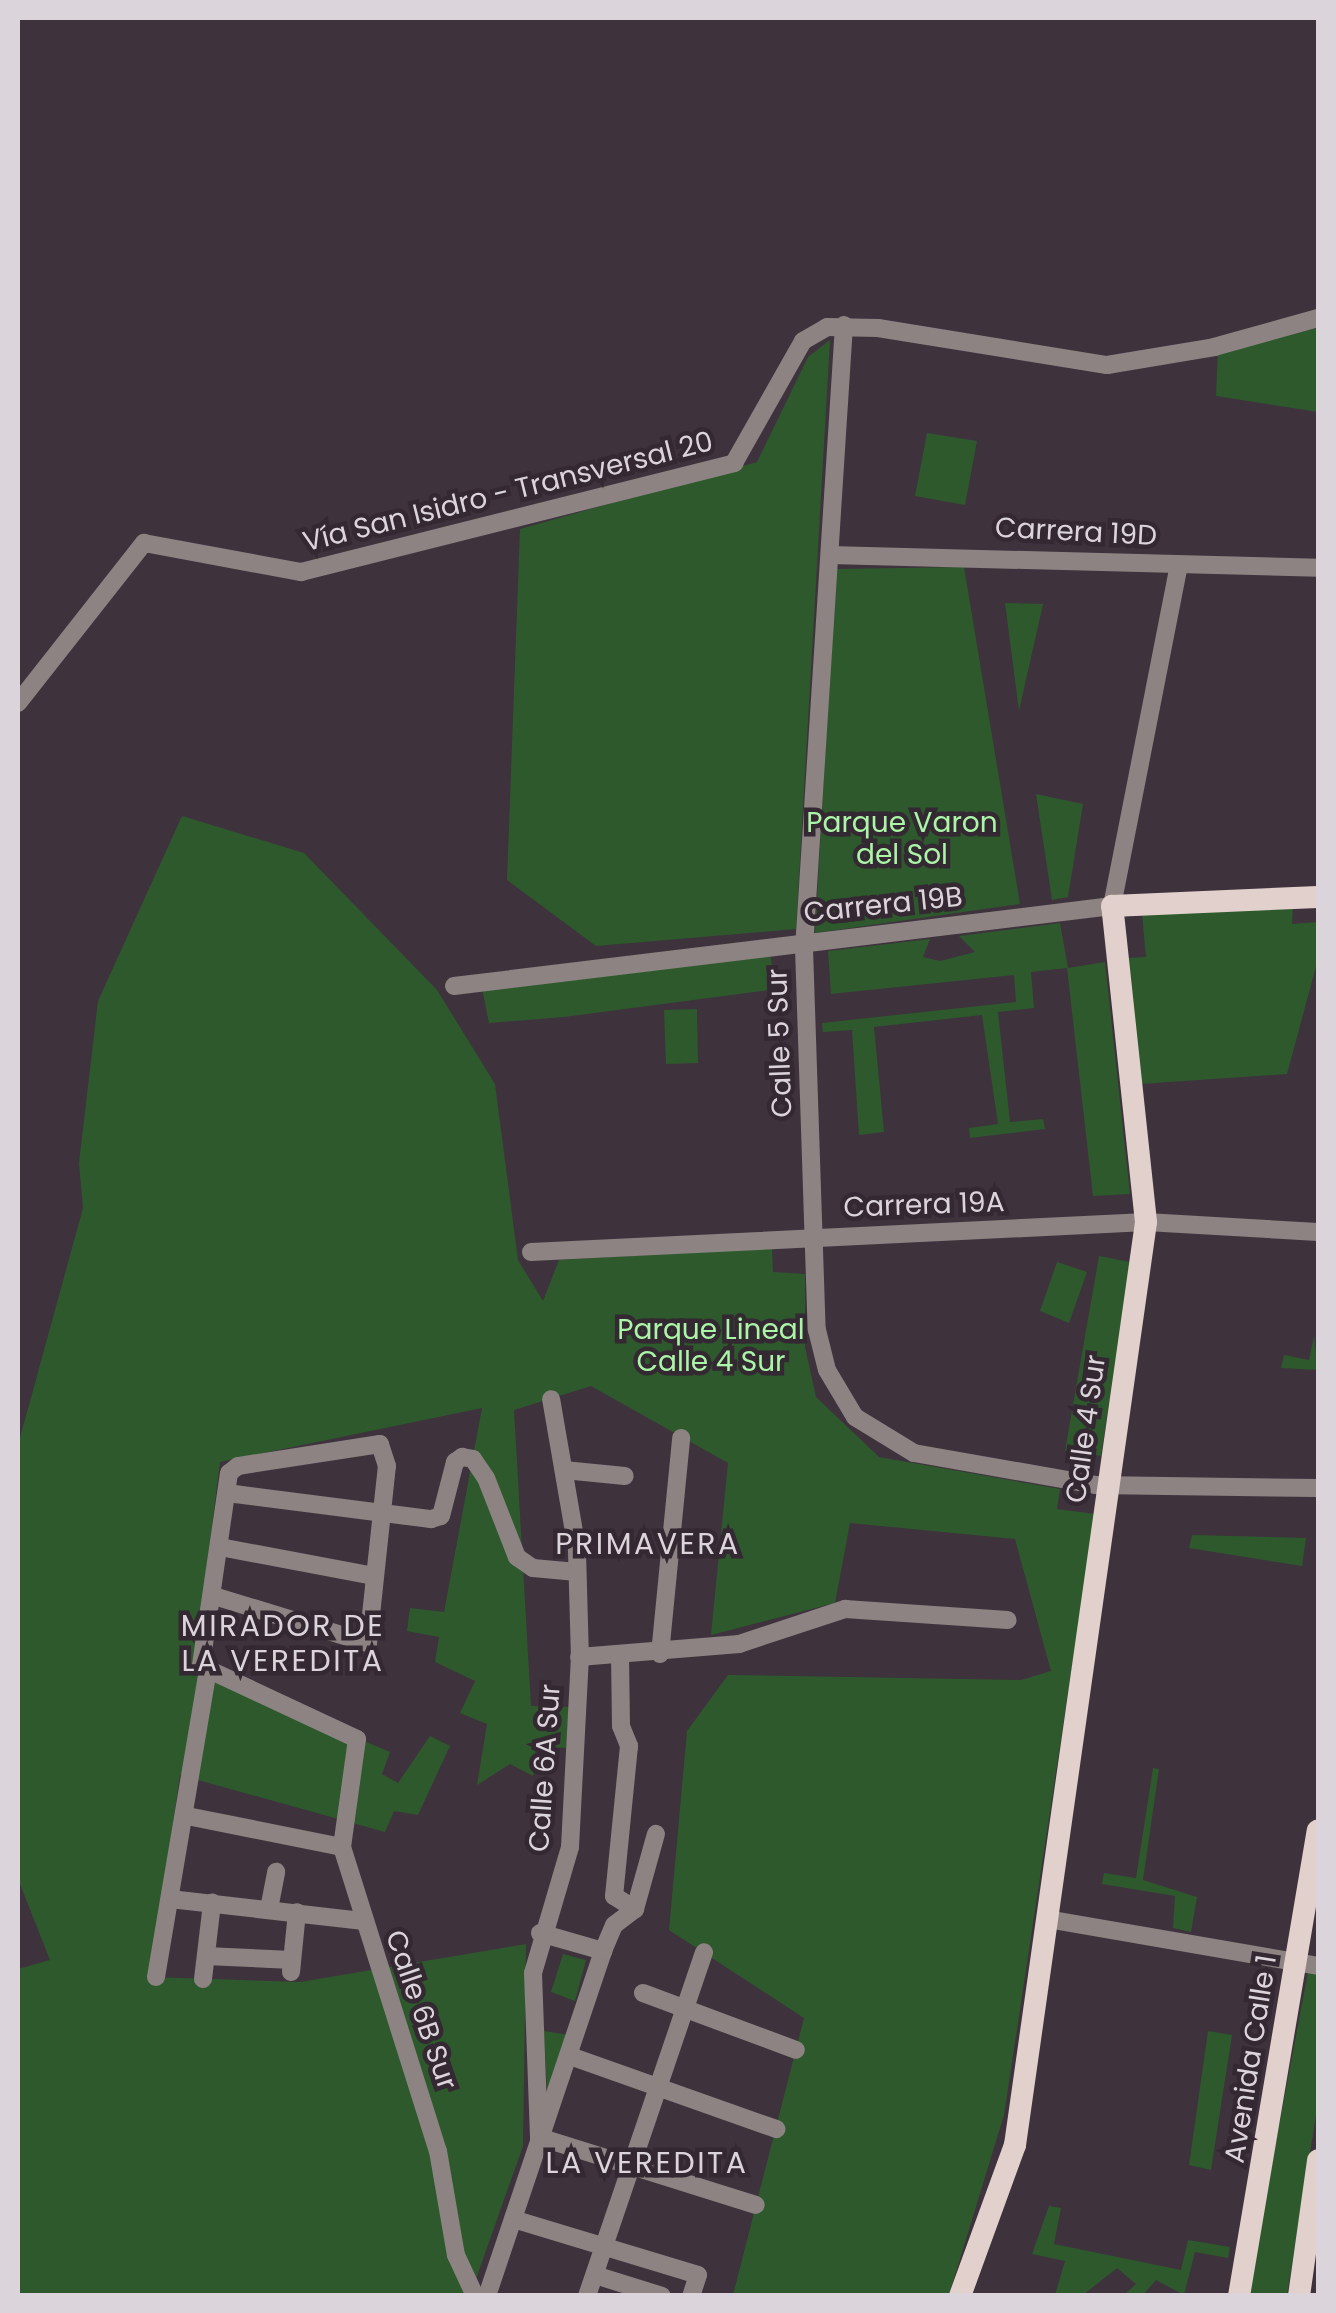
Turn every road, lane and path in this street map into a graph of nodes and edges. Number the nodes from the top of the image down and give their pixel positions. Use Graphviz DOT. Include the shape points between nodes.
graph roads {
  1 [pos="1318,318"];
  2 [pos="844,326"];
  3 [pos="830,555"];
  4 [pos="1179,565"];
  5 [pos="1318,568"];
  6 [pos="18,703"];
  7 [pos="1318,896"];
  8 [pos="1112,906"];
  9 [pos="804,944"];
  10 [pos="454,986"];
  11 [pos="1146,1222"];
  12 [pos="1318,1232"];
  13 [pos="814,1237"];
  14 [pos="531,1252"];
  15 [pos="551,1399"];
  16 [pos="681,1438"];
  17 [pos="564,1470"];
  18 [pos="625,1476"];
  19 [pos="1108,1485"];
  20 [pos="1318,1488"];
  21 [pos="227,1493"];
  22 [pos="378,1509"];
  23 [pos="220,1548"];
  24 [pos="577,1572"];
  25 [pos="373,1576"];
  26 [pos="214,1596"];
  27 [pos="1008,1620"];
  28 [pos="660,1654"];
  29 [pos="620,1656"];
  30 [pos="579,1657"];
  31 [pos="204,1668"];
  32 [pos="186,1816"];
  33 [pos="1318,1832"];
  34 [pos="656,1834"];
  35 [pos="342,1846"];
  36 [pos="276,1872"];
  37 [pos="170,1899"];
  38 [pos="212,1903"];
  39 [pos="636,1908"];
  40 [pos="270,1909"];
  41 [pos="297,1912"];
  42 [pos="1046,1919"];
  43 [pos="362,1920"];
  44 [pos="540,1933"];
  45 [pos="603,1951"];
  46 [pos="704,1952"];
  47 [pos="206,1956"];
  48 [pos="1308,1964"];
  49 [pos="156,1978"];
  50 [pos="203,1979"];
  51 [pos="643,1994"];
  52 [pos="683,2010"];
  53 [pos="796,2050"];
  54 [pos="570,2056"];
  55 [pos="657,2086"];
  56 [pos="776,2129"];
  57 [pos="539,2137"];
  58 [pos="1318,2160"];
  59 [pos="632,2167"];
  60 [pos="756,2205"];
  61 [pos="512,2218"];
  62 [pos="605,2246"];
  63 [pos="595,2274"];
  64 [pos="475,2296"];
  65 [pos="487,2296"];
  66 [pos="587,2296"];
  67 [pos="662,2296"];
  68 [pos="691,2296"];
  69 [pos="960,2296"];
  70 [pos="1240,2296"];
  71 [pos="1299,2296"];
  1 -- 2 [label="street" via="1214,347 1107,366"];
  2 -- 3 [label="street, Calle 5 Sur"];
  2 -- 6 [label="street, Vía San Isidro - Transversal 20" via="802,340 734,463 301,572 144,543"];
  3 -- 4 [label="street, Carrera 19D"];
  3 -- 9 [label="street, Calle 5 Sur"];
  4 -- 5 [label="street, Carrera 19D"];
  4 -- 8 [label="street, Calle 4 Sur"];
  7 -- 8 [label="main road, Carrera 19B"];
  8 -- 9 [label="street, Carrera 19B"];
  8 -- 11 [label="main road, Calle 4 Sur"];
  9 -- 10 [label="street, Carrera 19B"];
  9 -- 13 [label="street, Calle 5 Sur"];
  11 -- 12 [label="street, Carrera 19A"];
  11 -- 13 [label="street, Carrera 19A"];
  11 -- 19 [label="main road, Calle 4 Sur"];
  13 -- 14 [label="street, Carrera 19A"];
  13 -- 19 [label="street, Calle 5 Sur" via="818,1330 827,1370 855,1417 881,1438 976,1466"];
  15 -- 17 [label="street, Calle 6A Sur"];
  16 -- 28 [label="street"];
  17 -- 18 [label="street"];
  17 -- 24 [label="street, Calle 6A Sur"];
  19 -- 20 [label="street"];
  19 -- 42 [label="main road, Calle 4 Sur"];
  21 -- 22 [label="street"];
  21 -- 22 [label="street" via="238,1466 380,1444 386,1466"];
  21 -- 23 [label="street"];
  22 -- 24 [label="street" via="442,1516 454,1462 473,1459 517,1557 533,1568"];
  22 -- 25 [label="street"];
  23 -- 25 [label="street"];
  23 -- 26 [label="street"];
  24 -- 30 [label="street, Calle 6A Sur"];
  25 -- 26 [label="street" via="368,1642"];
  26 -- 31 [label="street"];
  27 -- 28 [label="street" via="844,1610 740,1644"];
  28 -- 29 [label="street"];
  29 -- 30 [label="street"];
  29 -- 39 [label="street" via="629,1746 614,1896"];
  30 -- 44 [label="street, Calle 6A Sur" via="570,1847"];
  31 -- 32 [label="street"];
  31 -- 35 [label="street, Calle 6B Sur" via="357,1738"];
  32 -- 35 [label="street"];
  32 -- 37 [label="street"];
  33 -- 48 [label="main road, Avenida Calle 1"];
  34 -- 39 [label="street"];
  35 -- 43 [label="street, Calle 6B Sur"];
  36 -- 40 [label="street"];
  37 -- 38 [label="street"];
  37 -- 49 [label="street"];
  38 -- 40 [label="street"];
  38 -- 47 [label="street"];
  39 -- 45 [label="street" via="614,1925"];
  40 -- 41 [label="street"];
  41 -- 43 [label="street"];
  41 -- 47 [label="street" via="292,1966"];
  42 -- 48 [label="street"];
  42 -- 69 [label="main road, Calle 4 Sur" via="1014,2145"];
  43 -- 64 [label="street, Calle 6B Sur" via="438,2152 456,2256"];
  44 -- 45 [label="street"];
  44 -- 57 [label="street, Calle 6A Sur" via="533,1973"];
  45 -- 54 [label="street"];
  46 -- 52 [label="street"];
  47 -- 50 [label="street"];
  48 -- 70 [label="main road, Avenida Calle 1"];
  51 -- 52 [label="street"];
  52 -- 53 [label="street"];
  52 -- 55 [label="street"];
  54 -- 55 [label="street"];
  54 -- 57 [label="street"];
  55 -- 56 [label="street"];
  55 -- 59 [label="street"];
  57 -- 59 [label="street"];
  57 -- 61 [label="street"];
  58 -- 71 [label="main road"];
  59 -- 60 [label="street"];
  59 -- 62 [label="street"];
  61 -- 62 [label="street"];
  61 -- 65 [label="street"];
  62 -- 63 [label="street"];
  62 -- 68 [label="street" via="698,2274"];
  63 -- 66 [label="street"];
  63 -- 67 [label="street"];
}
